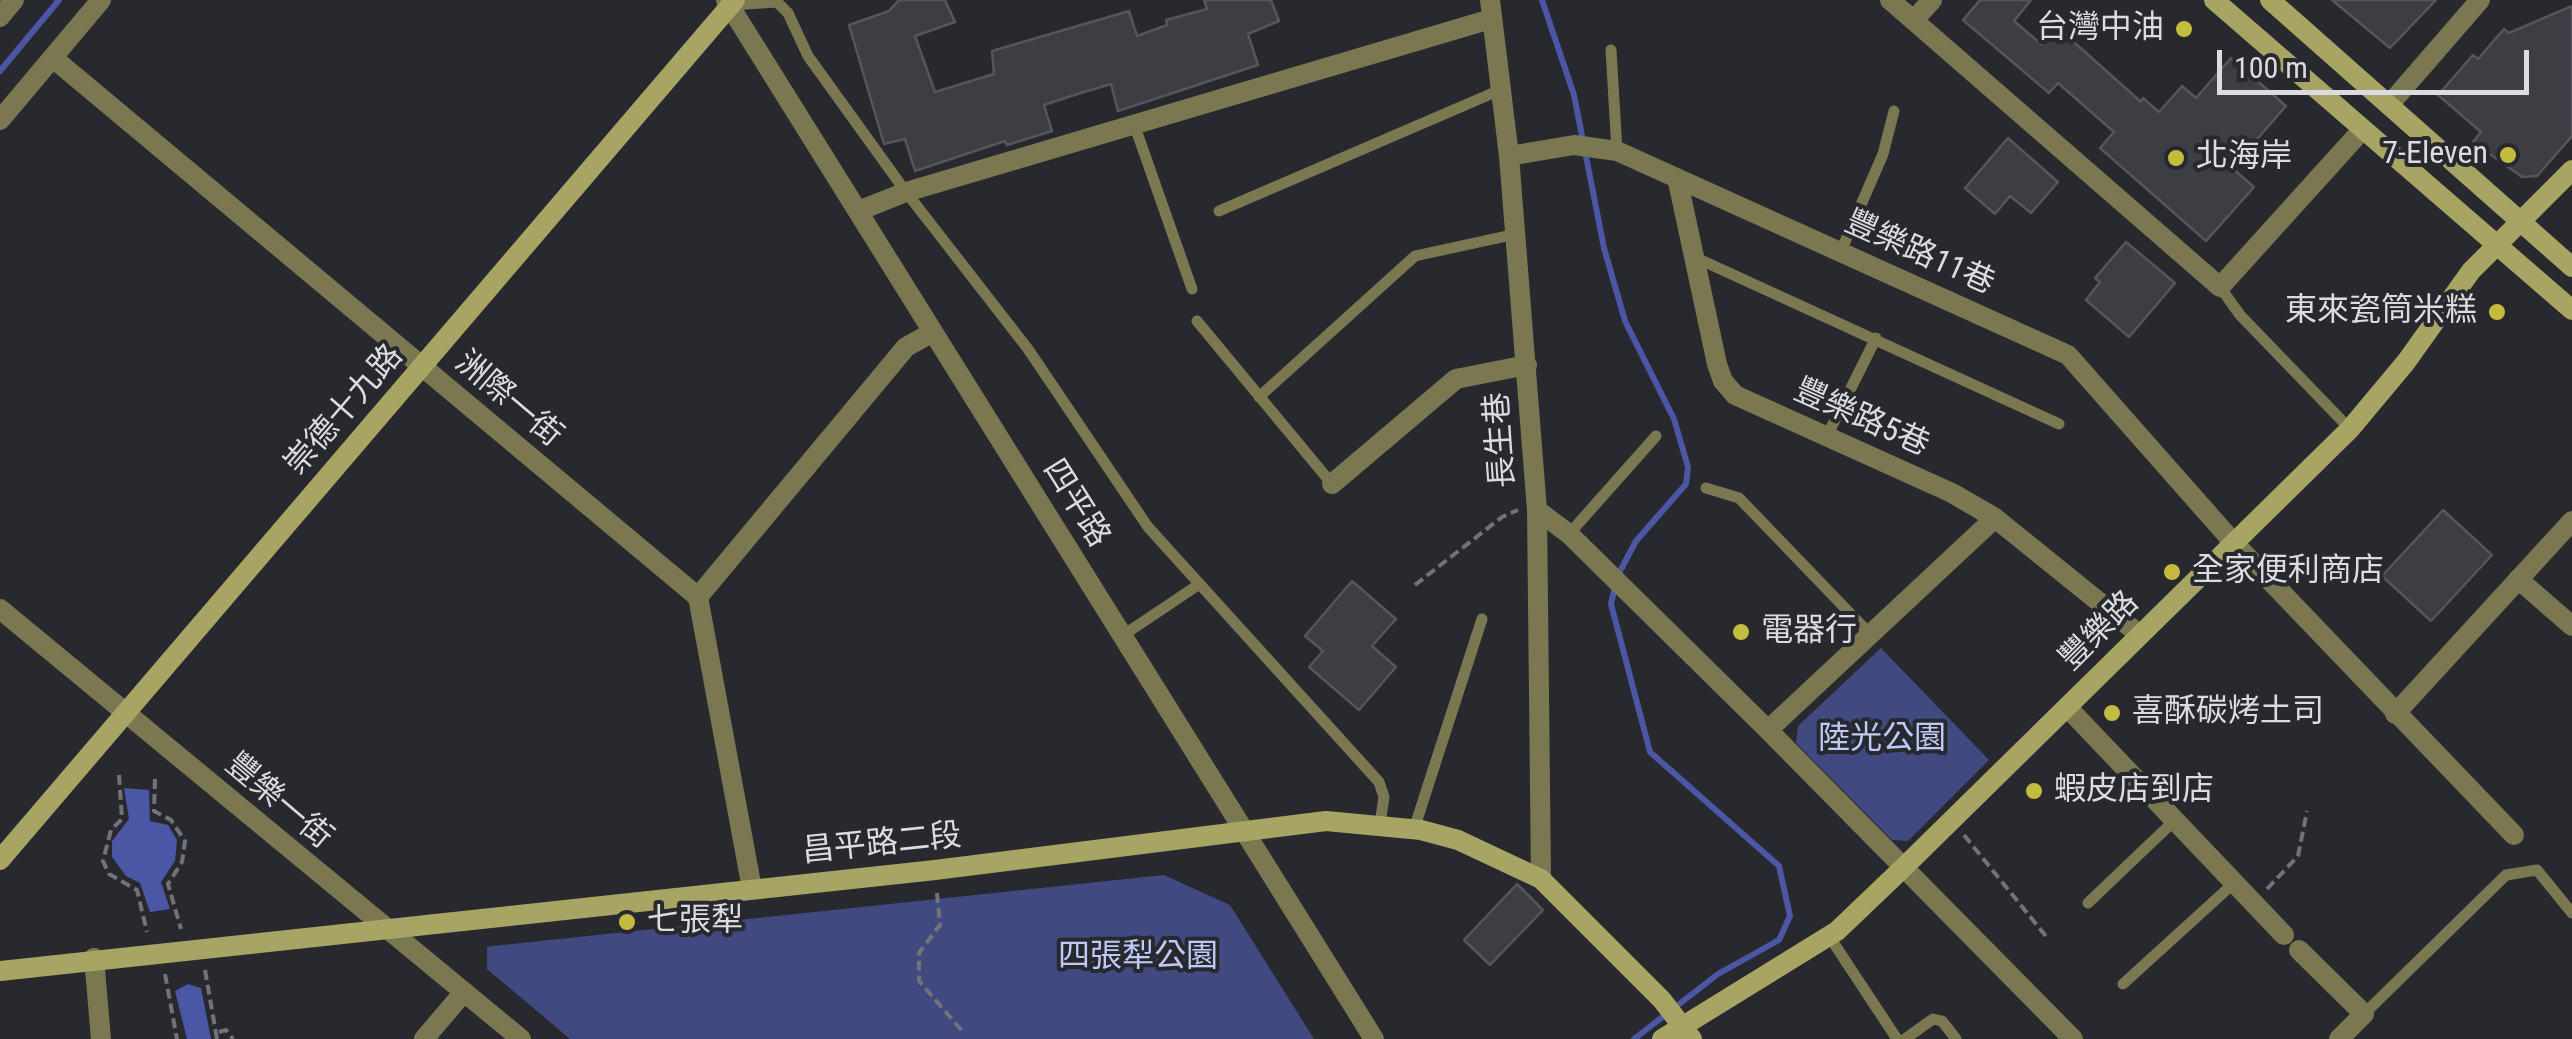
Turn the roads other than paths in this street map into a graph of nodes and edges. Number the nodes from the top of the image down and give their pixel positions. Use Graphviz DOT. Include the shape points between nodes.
graph roads {
  1 [pos="14,0"];
  2 [pos="102,0"];
  3 [pos="1890,0"];
  4 [pos="1932,0"];
  5 [pos="2214,0"];
  6 [pos="2270,0"];
  7 [pos="2480,0"];
  8 [pos="731,2"];
  9 [pos="1491,10"];
  10 [pos="0,17"];
  11 [pos="1914,20"];
  12 [pos="1611,50"];
  13 [pos="53,58"];
  14 [pos="1500,90"];
  15 [pos="2389,105"];
  16 [pos="1894,111"];
  17 [pos="0,120"];
  18 [pos="1134,124"];
  19 [pos="2362,130"];
  20 [pos="1616,152"];
  21 [pos="1509,156"];
  22 [pos="2572,170"];
  23 [pos="1678,182"];
  24 [pos="906,192"];
  25 [pos="858,212"];
  26 [pos="1219,212"];
  27 [pos="2520,220"];
  28 [pos="1516,234"];
  29 [pos="2496,243"];
  30 [pos="1842,251"];
  31 [pos="1692,256"];
  32 [pos="2572,268"];
  33 [pos="2220,287"];
  34 [pos="1192,289"];
  35 [pos="2572,310"];
  36 [pos="1196,322"];
  37 [pos="933,332"];
  38 [pos="1876,338"];
  39 [pos="1527,364"];
  40 [pos="422,368"];
  41 [pos="1260,397"];
  42 [pos="2060,424"];
  43 [pos="2350,429"];
  44 [pos="1656,436"];
  45 [pos="1826,438"];
  46 [pos="1332,484"];
  47 [pos="1706,488"];
  48 [pos="1537,510"];
  49 [pos="1995,518"];
  50 [pos="2572,521"];
  51 [pos="1569,534"];
  52 [pos="2233,542"];
  53 [pos="2518,579"];
  54 [pos="1198,584"];
  55 [pos="698,597"];
  56 [pos="0,609"];
  57 [pos="1482,619"];
  58 [pos="2572,626"];
  59 [pos="2140,635"];
  60 [pos="1122,636"];
  61 [pos="1872,636"];
  62 [pos="2067,707"];
  63 [pos="125,713"];
  64 [pos="2395,714"];
  65 [pos="1768,730"];
  66 [pos="2175,820"];
  67 [pos="1380,824"];
  68 [pos="1414,828"];
  69 [pos="1245,834"];
  70 [pos="2514,835"];
  71 [pos="0,860"];
  72 [pos="1904,867"];
  73 [pos="1541,879"];
  74 [pos="2234,883"];
  75 [pos="752,889"];
  76 [pos="2088,903"];
  77 [pos="2572,913"];
  78 [pos="382,928"];
  79 [pos="1829,936"];
  80 [pos="94,958"];
  81 [pos="0,971"];
  82 [pos="2124,984"];
  83 [pos="464,992"];
  84 [pos="2364,1014"];
  85 [pos="1688,1032"];
  86 [pos="101,1039"];
  87 [pos="424,1039"];
  88 [pos="521,1039"];
  89 [pos="1374,1039"];
  90 [pos="1662,1039"];
  91 [pos="1897,1039"];
  92 [pos="1905,1039"];
  93 [pos="1956,1039"];
  94 [pos="2073,1039"];
  95 [pos="2340,1039"];
  1 -- 10 [label="street"];
  2 -- 13 [label="street"];
  3 -- 11 [label="street"];
  4 -- 11 [label="street"];
  5 -- 19 [label="street"];
  6 -- 15 [label="street"];
  7 -- 15 [label="street"];
  8 -- 24 [label="lane" via="777,2 788,12 808,56"];
  8 -- 25 [label="street, 四平路"];
  8 -- 40 [label="street, 崇德十九路"];
  9 -- 14 [label="street, 長生巷"];
  9 -- 18 [label="street"];
  11 -- 33 [label="street"];
  12 -- 20 [label="lane"];
  13 -- 17 [label="street"];
  13 -- 40 [label="street, 洲際一街"];
  14 -- 21 [label="street, 長生巷"];
  14 -- 26 [label="lane"];
  15 -- 27 [label="street"];
  16 -- 30 [label="lane"];
  18 -- 24 [label="street"];
  18 -- 34 [label="lane"];
  19 -- 29 [label="street"];
  19 -- 33 [label="street"];
  20 -- 21 [label="street, 豐樂路11巷" via="1574,145"];
  20 -- 23 [label="street, 豐樂路11巷"];
  21 -- 28 [label="street, 長生巷"];
  22 -- 27 [label="street, 豐樂路"];
  23 -- 30 [label="street, 豐樂路11巷"];
  23 -- 31 [label="street, 豐樂路5巷"];
  24 -- 25 [label="street"];
  24 -- 54 [label="lane" via="1028,348 1148,528"];
  25 -- 37 [label="street, 四平路"];
  27 -- 29 [label="street, 豐樂路"];
  27 -- 32 [label="street"];
  28 -- 39 [label="street, 長生巷"];
  28 -- 41 [label="lane" via="1415,256"];
  29 -- 35 [label="street"];
  29 -- 43 [label="street, 豐樂路"];
  30 -- 52 [label="street, 豐樂路11巷" via="2068,356"];
  31 -- 38 [label="lane"];
  31 -- 45 [label="street, 豐樂路5巷" via="1723,382 1735,396"];
  33 -- 43 [label="lane"];
  36 -- 41 [label="lane"];
  37 -- 55 [label="street" via="906,347"];
  37 -- 60 [label="street, 四平路"];
  38 -- 42 [label="lane"];
  38 -- 45 [label="lane"];
  39 -- 46 [label="street" via="1456,379"];
  39 -- 48 [label="street, 長生巷"];
  40 -- 55 [label="street, 洲際一街"];
  40 -- 63 [label="street, 崇德十九路"];
  41 -- 46 [label="lane"];
  43 -- 52 [label="street, 豐樂路"];
  44 -- 51 [label="lane"];
  45 -- 49 [label="street, 豐樂路5巷" via="1952,492"];
  47 -- 61 [label="lane" via="1739,498"];
  48 -- 51 [label="street"];
  48 -- 73 [label="street, 長生巷"];
  49 -- 59 [label="street, 豐樂路5巷"];
  49 -- 61 [label="street"];
  50 -- 53 [label="street"];
  51 -- 65 [label="street"];
  52 -- 59 [label="street, 豐樂路"];
  52 -- 64 [label="street, 豐樂路11巷"];
  53 -- 58 [label="street"];
  53 -- 64 [label="street"];
  54 -- 60 [label="lane"];
  54 -- 67 [label="lane" via="1379,782"];
  55 -- 75 [label="street"];
  56 -- 63 [label="street, 豐樂一街"];
  57 -- 68 [label="lane"];
  59 -- 62 [label="street, 豐樂路"];
  60 -- 69 [label="street, 四平路"];
  61 -- 65 [label="street"];
  62 -- 66 [label="street"];
  62 -- 72 [label="street, 豐樂路"];
  63 -- 71 [label="street, 崇德十九路"];
  63 -- 78 [label="street, 豐樂一街"];
  64 -- 70 [label="street, 豐樂路11巷"];
  65 -- 72 [label="street"];
  66 -- 74 [label="street"];
  66 -- 76 [label="lane"];
  67 -- 68 [label="street, 昌平路二段"];
  67 -- 69 [label="street, 昌平路二段" via="1326,821"];
  68 -- 73 [label="street, 昌平路二段" via="1458,840"];
  69 -- 75 [label="street, 昌平路二段"];
  69 -- 89 [label="street, 四平路"];
  72 -- 79 [label="street, 豐樂路"];
  72 -- 94 [label="street"];
  73 -- 85 [label="street, 昌平路二段"];
  74 -- 82 [label="lane"];
  74 -- 84 [label="street"];
  75 -- 78 [label="street, 昌平路二段"];
  77 -- 84 [label="lane" via="2537,870 2506,876"];
  78 -- 80 [label="street, 昌平路二段"];
  78 -- 83 [label="street, 豐樂一街"];
  79 -- 85 [label="street, 豐樂路"];
  79 -- 91 [label="lane"];
  80 -- 81 [label="street, 昌平路二段"];
  80 -- 86 [label="street"];
  83 -- 87 [label="street"];
  83 -- 88 [label="street, 豐樂一街"];
  84 -- 95 [label="street"];
  85 -- 90 [label="street, 豐樂路"];
  92 -- 93 [label="lane" via="1934,1020"];
}
